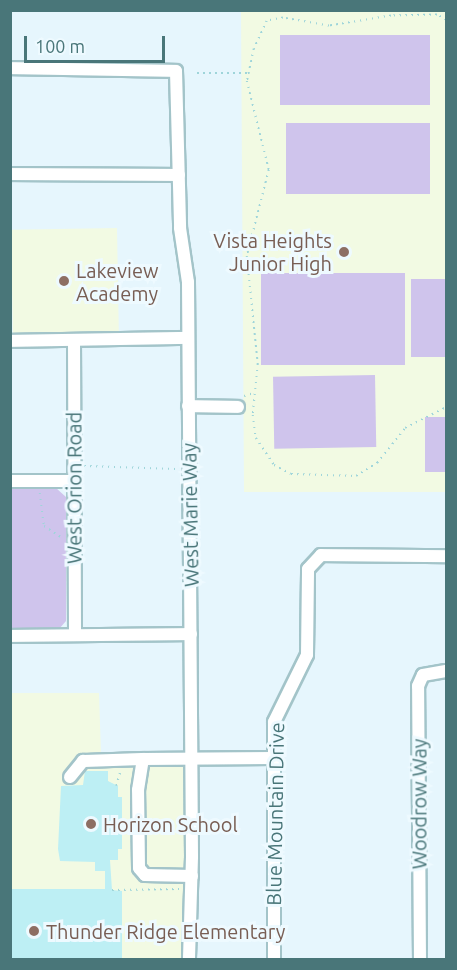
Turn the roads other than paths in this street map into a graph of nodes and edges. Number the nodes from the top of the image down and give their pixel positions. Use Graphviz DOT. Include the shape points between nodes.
graph roads {
  1 [pos="10,68"];
  2 [pos="10,174"];
  3 [pos="178,175"];
  4 [pos="187,338"];
  5 [pos="10,341"];
  6 [pos="74,341"];
  7 [pos="188,406"];
  8 [pos="238,407"];
  9 [pos="10,481"];
  10 [pos="74,481"];
  11 [pos="447,556"];
  12 [pos="191,634"];
  13 [pos="75,635"];
  14 [pos="10,636"];
  15 [pos="447,671"];
  16 [pos="273,758"];
  17 [pos="143,759"];
  18 [pos="191,759"];
  19 [pos="70,777"];
  20 [pos="192,876"];
  21 [pos="189,960"];
  22 [pos="274,960"];
  23 [pos="420,960"];
  1 -- 3 [label="street, West Marie Way" via="176,71"];
  2 -- 3 [label="street"];
  3 -- 4 [label="street, West Marie Way" via="181,246 188,282"];
  4 -- 6 [label="street"];
  4 -- 7 [label="street, West Marie Way"];
  5 -- 6 [label="street"];
  6 -- 10 [label="street, West Orion Road"];
  7 -- 8 [label="street"];
  7 -- 12 [label="street, West Marie Way"];
  9 -- 10 [label="street"];
  10 -- 13 [label="street, West Orion Road"];
  11 -- 16 [label="street, Blue Mountain Drive" via="321,555 313,560 308,569 307,655 303,669 279,706"];
  12 -- 13 [label="street"];
  12 -- 18 [label="street, West Marie Way"];
  13 -- 14 [label="street"];
  15 -- 23 [label="street, Woodrow Way" via="423,675 418,686"];
  16 -- 18 [label="street"];
  16 -- 22 [label="street, Blue Mountain Drive"];
  17 -- 18 [label="street"];
  17 -- 19 [label="street" via="83,761"];
  17 -- 20 [label="street" via="137,819 139,868 145,875"];
  18 -- 20 [label="street, West Marie Way"];
  20 -- 21 [label="street, West Marie Way"];
}
